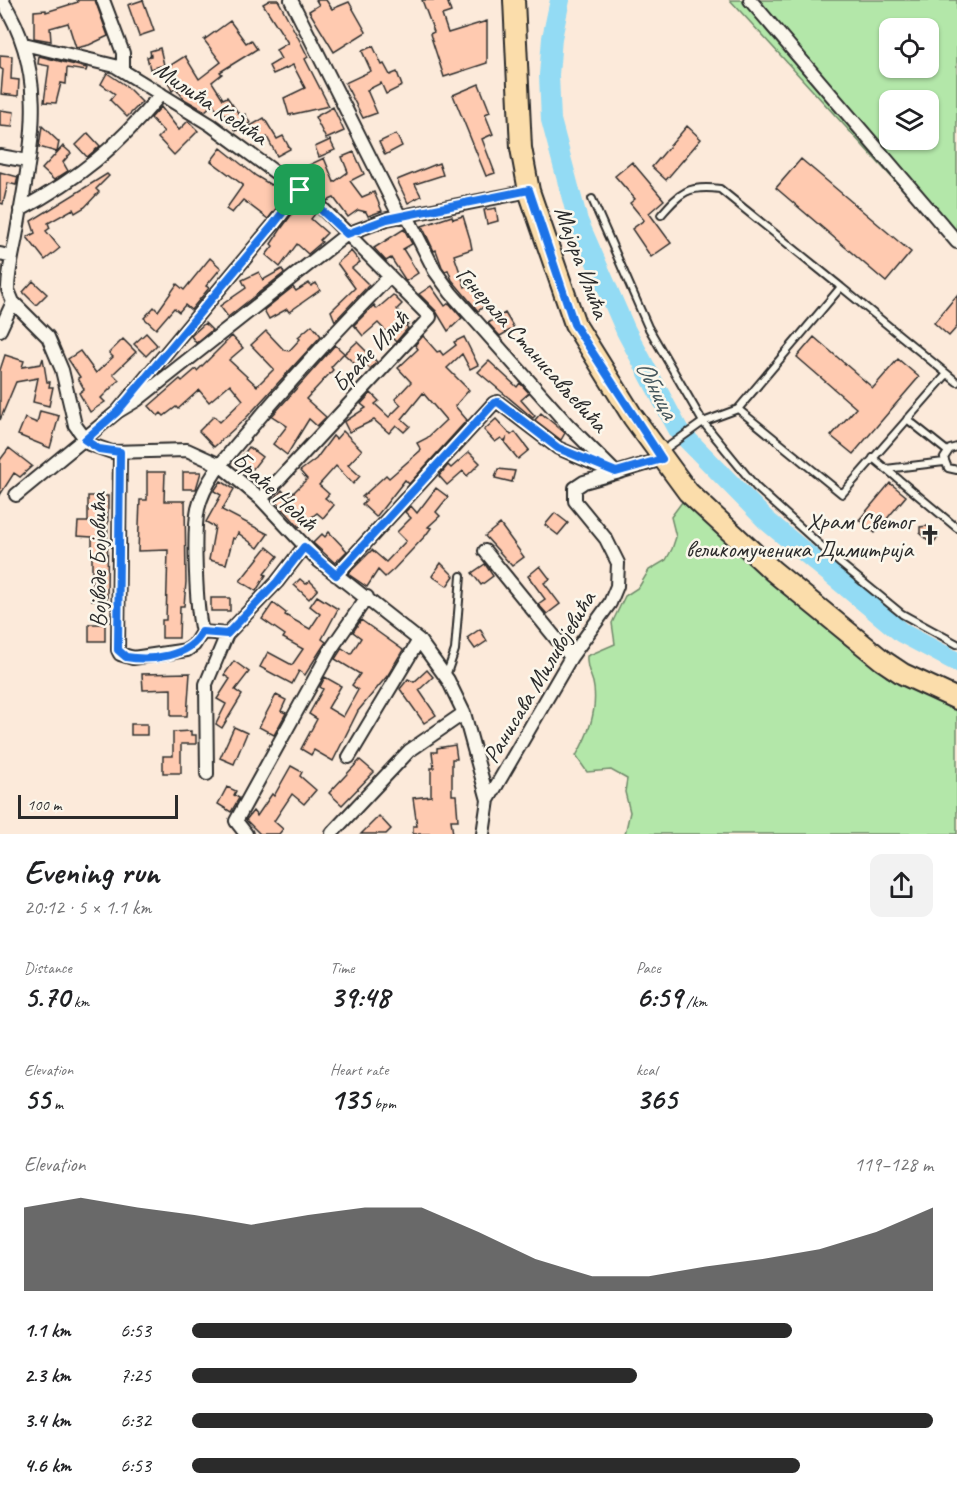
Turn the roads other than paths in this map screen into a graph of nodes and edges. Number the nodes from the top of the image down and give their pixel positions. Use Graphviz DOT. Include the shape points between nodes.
graph roads {
  1 [pos="2,0"];
  2 [pos="103,0"];
  3 [pos="291,0"];
  4 [pos="514,0"];
  5 [pos="750,0"];
  6 [pos="24,44"];
  7 [pos="123,70"];
  8 [pos="161,94"];
  9 [pos="0,156"];
  10 [pos="28,161"];
  11 [pos="300,190"];
  12 [pos="529,190"];
  13 [pos="592,199"];
  14 [pos="20,210"];
  15 [pos="661,215"];
  16 [pos="404,216"];
  17 [pos="347,234"];
  18 [pos="957,242"];
  19 [pos="6,256"];
  20 [pos="389,277"];
  21 [pos="842,286"];
  22 [pos="13,302"];
  23 [pos="0,330"];
  24 [pos="947,374"];
  25 [pos="957,382"];
  26 [pos="738,409"];
  27 [pos="117,412"];
  28 [pos="907,419"];
  29 [pos="701,423"];
  30 [pos="85,440"];
  31 [pos="957,447"];
  32 [pos="120,452"];
  33 [pos="946,452"];
  34 [pos="663,453"];
  35 [pos="873,458"];
  36 [pos="944,462"];
  37 [pos="220,465"];
  38 [pos="886,469"];
  39 [pos="957,470"];
  40 [pos="616,472"];
  41 [pos="16,495"];
  42 [pos="261,499"];
  43 [pos="957,528"];
  44 [pos="304,547"];
  45 [pos="485,551"];
  46 [pos="336,575"];
  47 [pos="461,576"];
  48 [pos="367,597"];
  49 [pos="202,632"];
  50 [pos="227,634"];
  51 [pos="419,640"];
  52 [pos="957,645"];
  53 [pos="571,657"];
  54 [pos="446,676"];
  55 [pos="957,699"];
  56 [pos="464,712"];
  57 [pos="349,757"];
  58 [pos="207,774"];
  59 [pos="488,800"];
  60 [pos="332,833"];
  61 [pos="246,834"];
  62 [pos="483,834"];
  1 -- 6 [label="street"];
  2 -- 7 [label="street" via="123,53"];
  3 -- 16 [label="street, Генерала Станисављевића"];
  4 -- 12 [label="main road, Мајора Илића" via="519,128"];
  5 -- 18 [label="street"];
  6 -- 7 [label="street, Милића Кедића"];
  6 -- 10 [label="street" via="32,70 34,98"];
  7 -- 8 [label="street, Милића Кедића"];
  8 -- 11 [label="street, Милића Кедића"];
  8 -- 14 [label="street" via="107,153 76,178"];
  9 -- 10 [label="street"];
  10 -- 14 [label="street"];
  11 -- 17 [label="street, Милића Кедића"];
  11 -- 27 [label="street"];
  12 -- 16 [label="street"];
  12 -- 34 [label="main road, Мајора Илића" via="574,324"];
  13 -- 29 [label="lane" via="648,327"];
  14 -- 19 [label="street"];
  15 -- 21 [label="lane" via="680,193 700,187 720,189"];
  16 -- 17 [label="street"];
  16 -- 40 [label="street, Генерала Станисављевића" via="451,293 568,425"];
  17 -- 20 [label="street, Браће Илић"];
  17 -- 27 [label="street"];
  19 -- 22 [label="street"];
  20 -- 37 [label="street" via="327,341"];
  20 -- 42 [label="street, Браће Илић" via="430,318"];
  21 -- 24 [label="lane"];
  21 -- 26 [label="lane"];
  22 -- 23 [label="street"];
  22 -- 30 [label="street" via="48,337 62,370 75,425"];
  24 -- 25 [label="lane"];
  24 -- 28 [label="lane"];
  26 -- 29 [label="lane"];
  26 -- 35 [label="lane" via="842,494"];
  27 -- 30 [label="street"];
  28 -- 33 [label="lane"];
  28 -- 35 [label="lane"];
  29 -- 34 [label="lane"];
  29 -- 52 [label="lane" via="756,487 841,564 902,615"];
  30 -- 32 [label="street, Браће Недић" via="99,449"];
  30 -- 41 [label="street"];
  31 -- 33 [label="lane"];
  32 -- 37 [label="street, Браће Недић" via="187,450"];
  32 -- 49 [label="street, Војводе Бојовића" via="120,654 133,658 187,650"];
  33 -- 36 [label="lane"];
  34 -- 40 [label="street, Ранисава Миливојевића"];
  34 -- 55 [label="main road, Мајора Илића" via="693,498 751,551 891,667"];
  35 -- 38 [label="lane"];
  36 -- 38 [label="lane"];
  36 -- 39 [label="lane" via="948,468"];
  37 -- 42 [label="street, Браће Недић"];
  37 -- 49 [label="street" via="198,509 198,609"];
  38 -- 43 [label="lane"];
  40 -- 46 [label="street" via="568,454 498,402 494,403"];
  40 -- 53 [label="street, Ранисава Миливојевића" via="575,488 575,501 606,539 618,563 619,575 610,603"];
  42 -- 44 [label="street, Браће Недић"];
  44 -- 46 [label="street, Браће Недић"];
  44 -- 50 [label="street"];
  45 -- 53 [label="street"];
  46 -- 48 [label="street, Браће Недић"];
  47 -- 54 [label="lane" via="455,650"];
  48 -- 51 [label="street, Браће Недић"];
  48 -- 61 [label="street" via="331,649 236,821"];
  49 -- 50 [label="street"];
  50 -- 58 [label="street" via="206,684"];
  51 -- 54 [label="street, Браће Недић"];
  51 -- 57 [label="street"];
  53 -- 59 [label="street, Ранисава Миливојевића"];
  54 -- 56 [label="street, Браће Недић"];
  56 -- 59 [label="street, Браће Недић"];
  56 -- 60 [label="street" via="410,751"];
  59 -- 62 [label="street, Браће Недић"];
}
